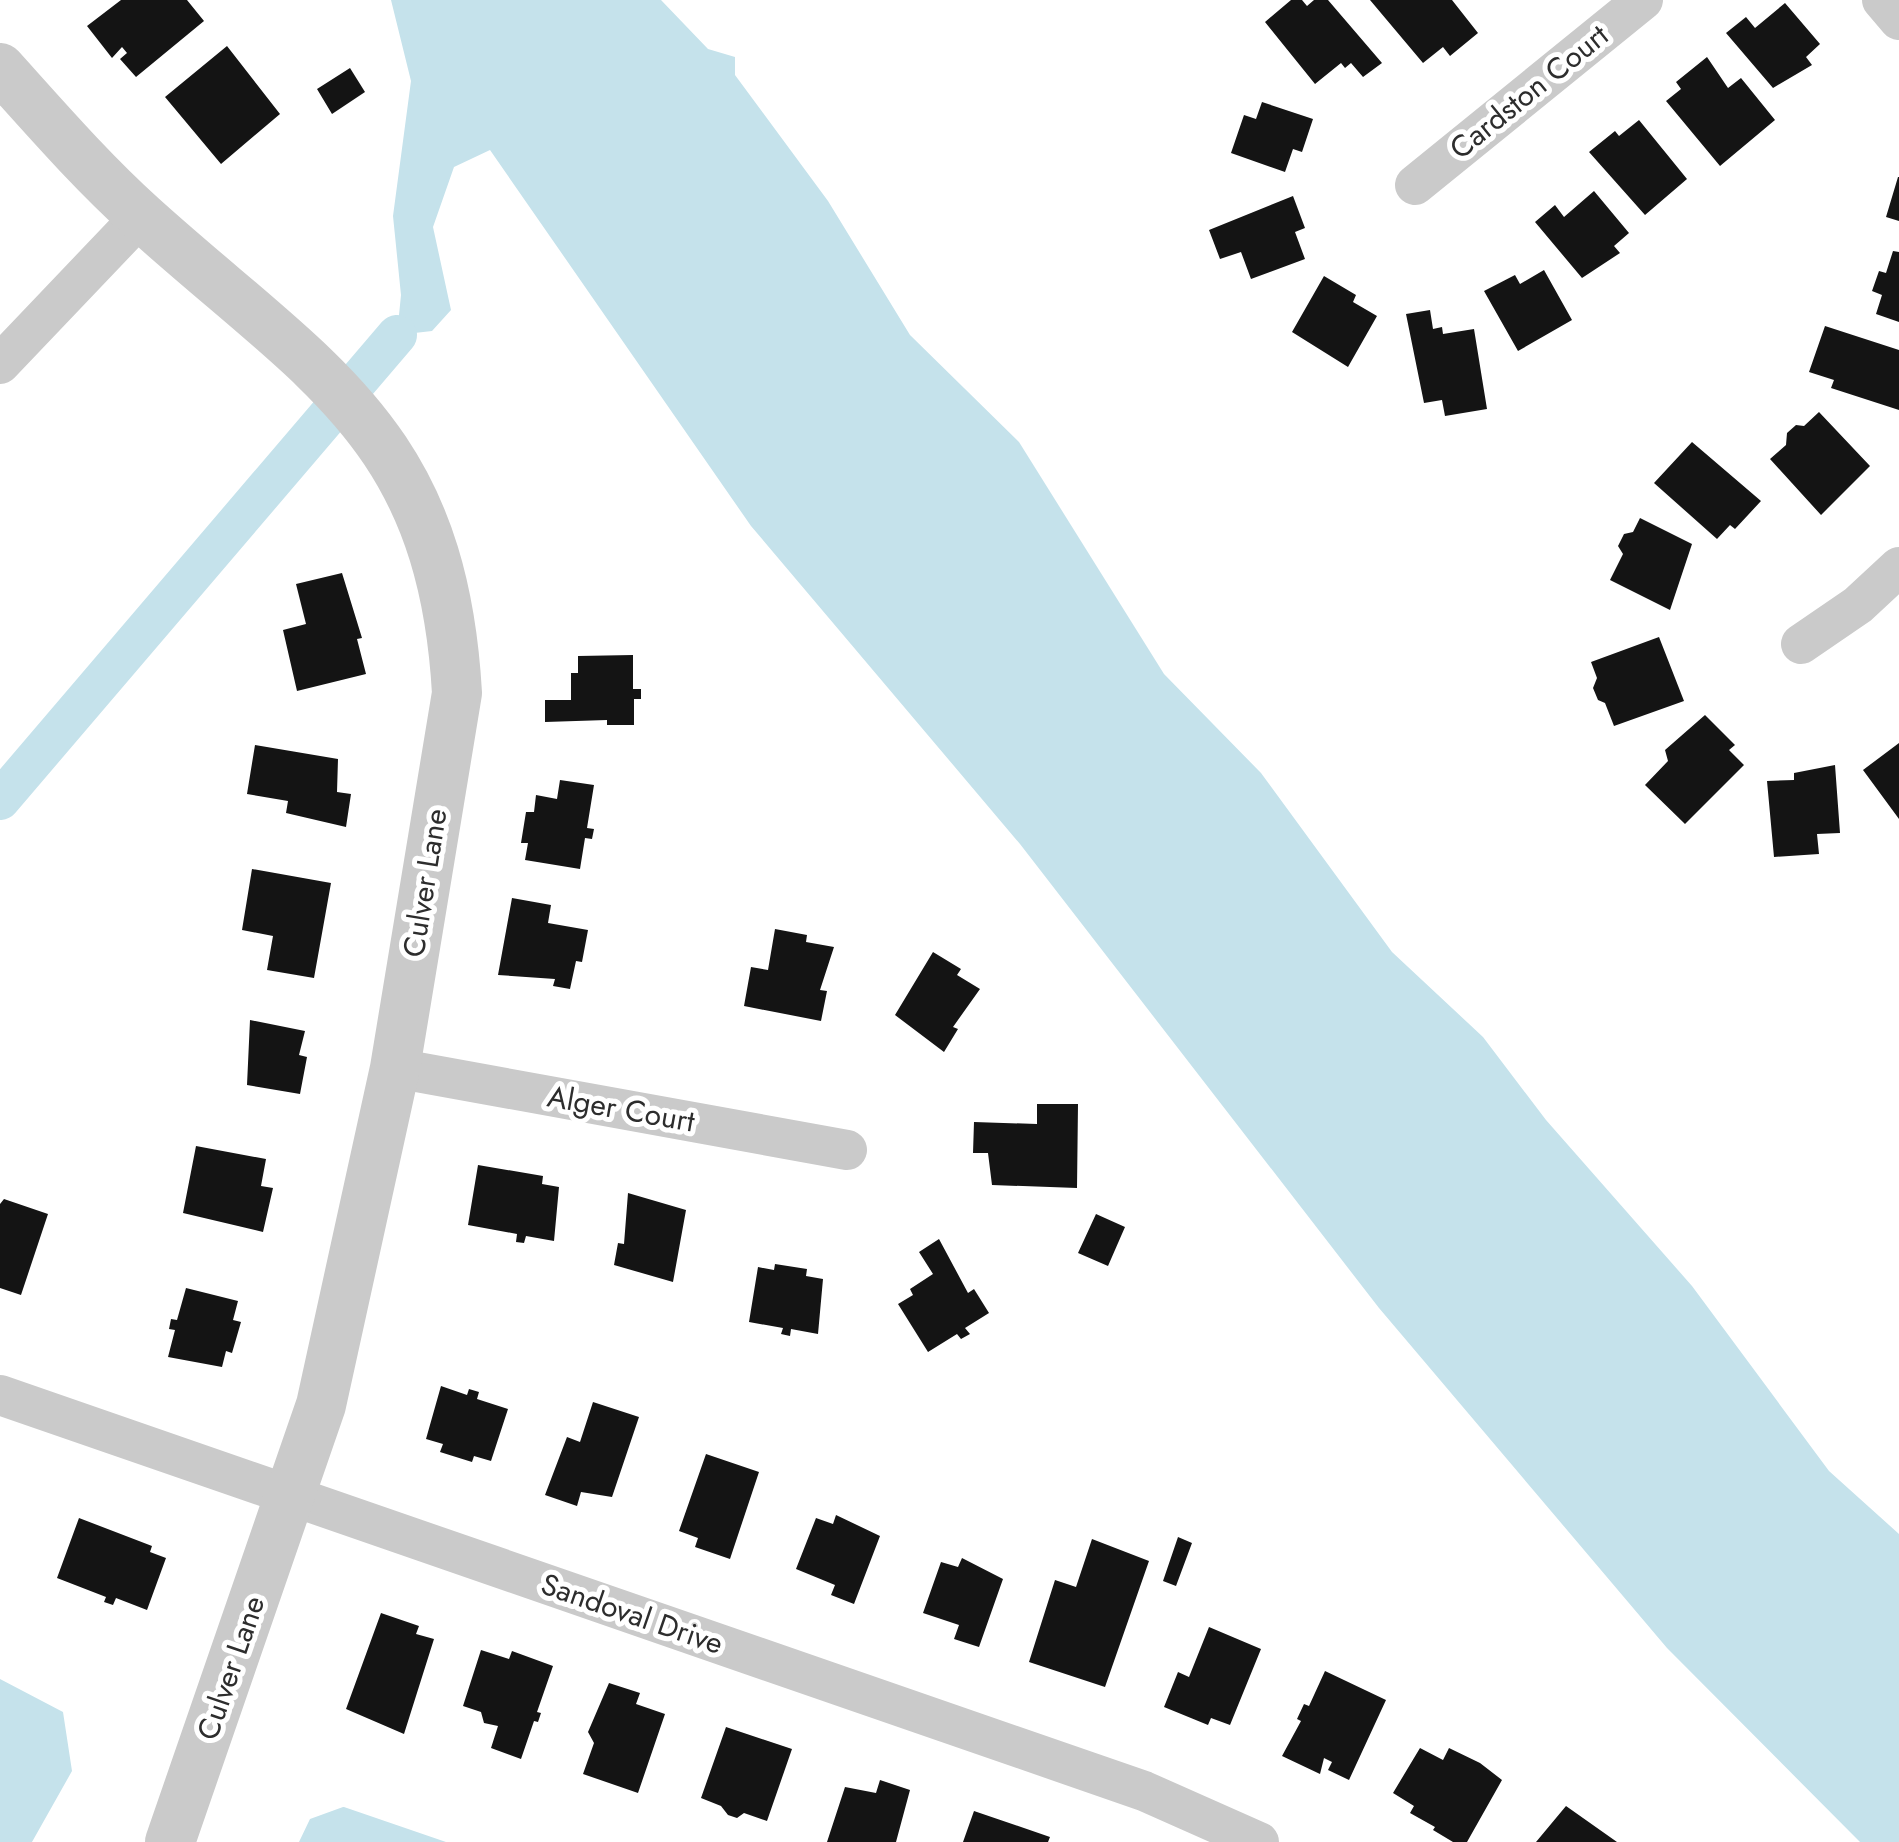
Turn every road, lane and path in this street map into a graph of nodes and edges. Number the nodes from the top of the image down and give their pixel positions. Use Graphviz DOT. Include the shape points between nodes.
graph roads {
  1 [pos="1643,0"];
  2 [pos="1882,0"];
  3 [pos="1899,20"];
  4 [pos="0,68"];
  5 [pos="1415,185"];
  6 [pos="141,216"];
  7 [pos="0,364"];
  8 [pos="1899,567"];
  9 [pos="1801,644"];
  10 [pos="395,1068"];
  11 [pos="846,1150"];
  12 [pos="0,1395"];
  13 [pos="292,1496"];
  14 [pos="170,1842"];
  15 [pos="1259,1842"];
  1 -- 5 [label="street, Cardston Court"];
  2 -- 3 [label="street"];
  4 -- 6 [label="street, Culver Lane"];
  6 -- 7 [label="street"];
  6 -- 10 [label="street, Culver Lane" via="328,377 366,420 406,483 441,574 457,693"];
  8 -- 9 [label="street"];
  10 -- 11 [label="street, Alger Court"];
  10 -- 13 [label="street, Culver Lane" via="321,1405"];
  12 -- 13 [label="street, Sandoval Drive"];
  13 -- 14 [label="street, Culver Lane"];
  13 -- 15 [label="street, Sandoval Drive" via="1144,1791"];
}
